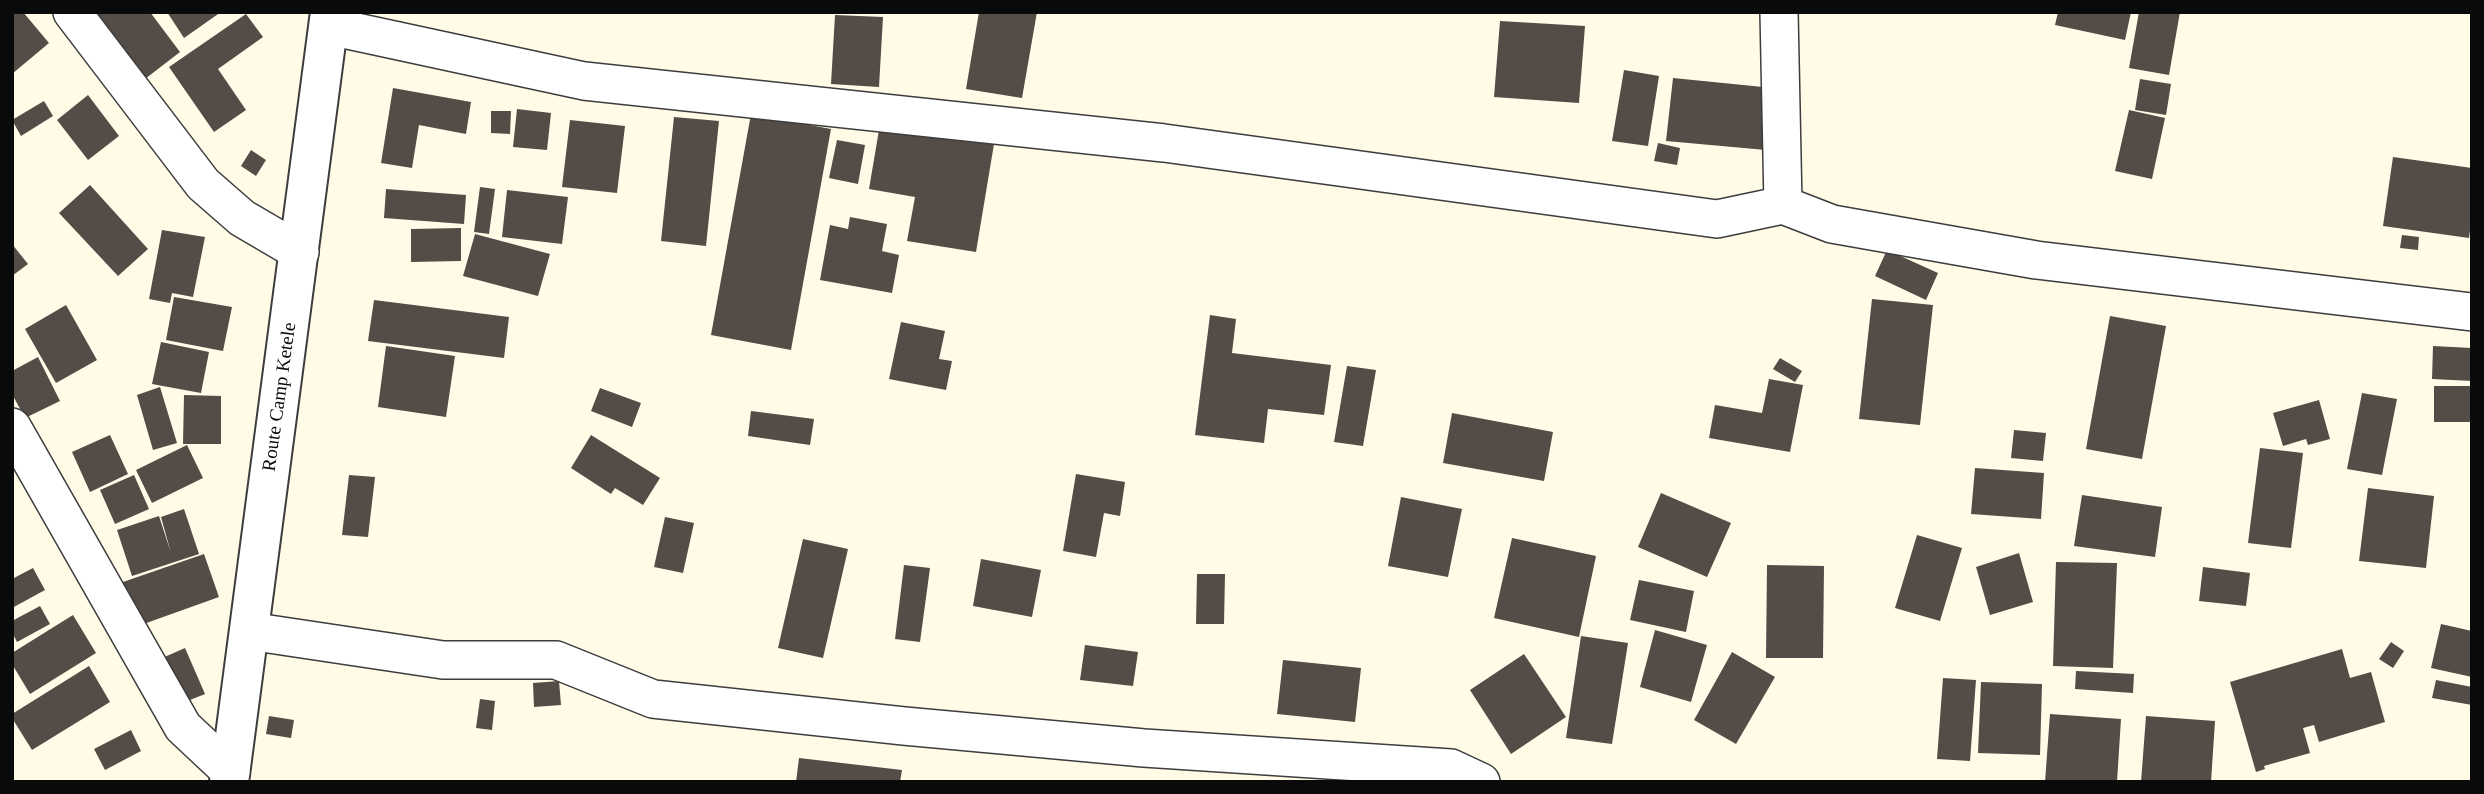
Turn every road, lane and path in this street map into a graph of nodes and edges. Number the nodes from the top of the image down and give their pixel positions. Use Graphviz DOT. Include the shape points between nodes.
graph roads {
  1 [pos="72,12"];
  2 [pos="1779,12"];
  3 [pos="330,19"];
  4 [pos="1783,205"];
  5 [pos="300,252"];
  6 [pos="2472,312"];
  7 [pos="12,427"];
  8 [pos="250,631"];
  9 [pos="230,777"];
  10 [pos="1481,782"];
  1 -- 5 [label="street" via="203,184 242,218"];
  2 -- 4 [label="street"];
  3 -- 4 [label="street" via="584,81 1164,143 1717,219"];
  3 -- 5 [label="street, Route Camp Ketele"];
  4 -- 6 [label="street" via="1832,224 2035,260"];
  5 -- 8 [label="street, Route Camp Ketele"];
  7 -- 9 [label="street" via="183,727"];
  8 -- 9 [label="street, Route Camp Ketele"];
  8 -- 10 [label="street" via="443,660 556,660 653,699 1144,748 1451,768"];
}
